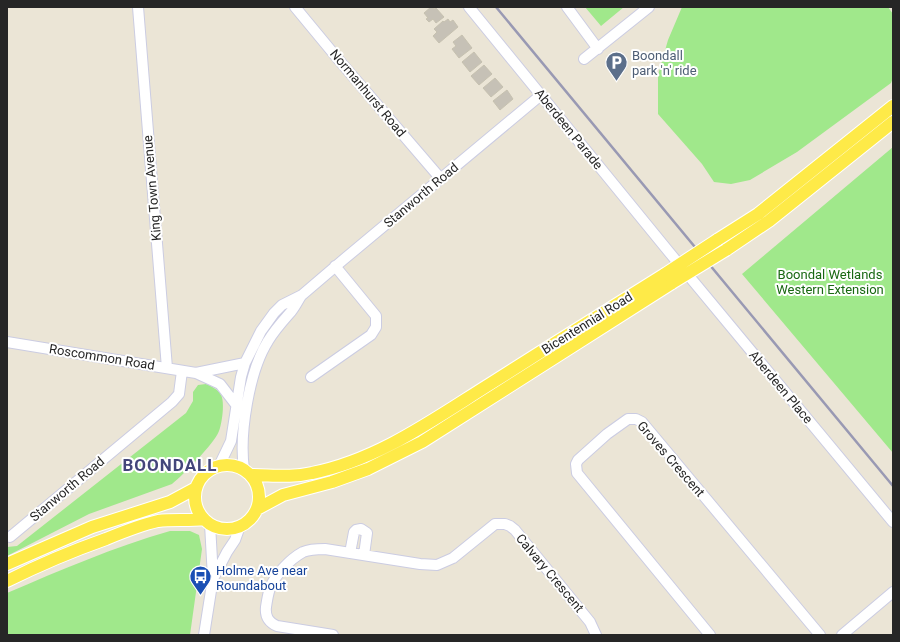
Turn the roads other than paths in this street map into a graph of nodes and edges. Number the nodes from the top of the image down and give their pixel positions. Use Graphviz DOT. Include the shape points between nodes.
graph roads {
  1 [pos="138,7"];
  2 [pos="295,7"];
  3 [pos="469,7"];
  4 [pos="567,7"];
  5 [pos="649,7"];
  6 [pos="598,49"];
  7 [pos="584,59"];
  8 [pos="541,96"];
  9 [pos="893,106"];
  10 [pos="893,122"];
  11 [pos="441,178"];
  12 [pos="669,252"];
  13 [pos="335,266"];
  14 [pos="668,279"];
  15 [pos="302,295"];
  16 [pos="7,342"];
  17 [pos="245,362"];
  18 [pos="167,368"];
  19 [pos="182,371"];
  20 [pos="196,373"];
  21 [pos="311,377"];
  22 [pos="237,406"];
  23 [pos="219,466"];
  24 [pos="248,472"];
  25 [pos="196,488"];
  26 [pos="257,509"];
  27 [pos="207,522"];
  28 [pos="893,522"];
  29 [pos="240,526"];
  30 [pos="10,537"];
  31 [pos="350,553"];
  32 [pos="364,556"];
  33 [pos="7,564"];
  34 [pos="213,578"];
  35 [pos="7,581"];
  36 [pos="893,592"];
  37 [pos="204,635"];
  38 [pos="333,635"];
  39 [pos="596,635"];
  40 [pos="710,635"];
  41 [pos="820,635"];
  42 [pos="842,635"];
  1 -- 18 [label="street, King Town Avenue"];
  2 -- 11 [label="street, Normanhurst Road"];
  3 -- 8 [label="street, Aberdeen Parade"];
  4 -- 6 [label="street"];
  5 -- 6 [label="street"];
  6 -- 7 [label="street"];
  8 -- 11 [label="street, Stanworth Road"];
  8 -- 12 [label="street, Aberdeen Parade"];
  9 -- 14 [label="main road, Bicentennial Road, bridge" via="758,214 717,240"];
  10 -- 14 [label="main road, Bicentennial Road, bridge" via="769,222 726,250"];
  11 -- 13 [label="street, Stanworth Road"];
  12 -- 28 [label="street, Aberdeen Place"];
  13 -- 15 [label="street, Stanworth Road"];
  13 -- 21 [label="street" via="376,316 376,327 370,335"];
  14 -- 24 [label="main road, Bicentennial Road" via="425,426 389,445 352,461 313,473 280,477"];
  14 -- 26 [label="main road, Bicentennial Road" via="422,442 368,469 283,495"];
  15 -- 17 [label="street, Stanworth Road" via="282,305 274,313 261,331"];
  15 -- 24 [label="street, Stanworth Road" via="267,341 255,368 243,434 242,451"];
  16 -- 18 [label="street, Roscommon Road"];
  17 -- 20 [label="street, Roscommon Road"];
  17 -- 22 [label="street, Stanworth Road"];
  18 -- 19 [label="street, Roscommon Road"];
  19 -- 20 [label="street, Roscommon Road"];
  19 -- 30 [label="street, Stanworth Road" via="179,394 172,402"];
  20 -- 22 [label="street, Roscommon Road" via="220,384"];
  22 -- 23 [label="street, Stanworth Road" via="231,441"];
  23 -- 24 [label="main road" via="228,464"];
  23 -- 25 [label="main road" via="204,474"];
  24 -- 26 [label="main road" via="259,491"];
  25 -- 27 [label="main road" via="198,510"];
  25 -- 33 [label="main road" via="170,502 92,527"];
  26 -- 29 [label="main road" via="247,522"];
  27 -- 29 [label="main road" via="220,528"];
  27 -- 34 [label="street"];
  27 -- 35 [label="main road" via="170,520 144,525 80,548"];
  29 -- 34 [label="street" via="235,540"];
  31 -- 32 [label="street, Calvary Crescent"];
  31 -- 32 [label="street" via="354,532 361,529 367,533"];
  31 -- 38 [label="street, Calvary Crescent" via="317,549 304,552 280,573 270,588 268,597 266,614 272,624"];
  32 -- 39 [label="street, Calvary Crescent" via="438,565 453,558 495,524 505,524 515,530 558,582 590,622"];
  34 -- 37 [label="street"];
  36 -- 42 [label="street"];
  40 -- 41 [label="street, Groves Crescent" via="577,473 576,464 581,456 625,420 642,422"];
}
